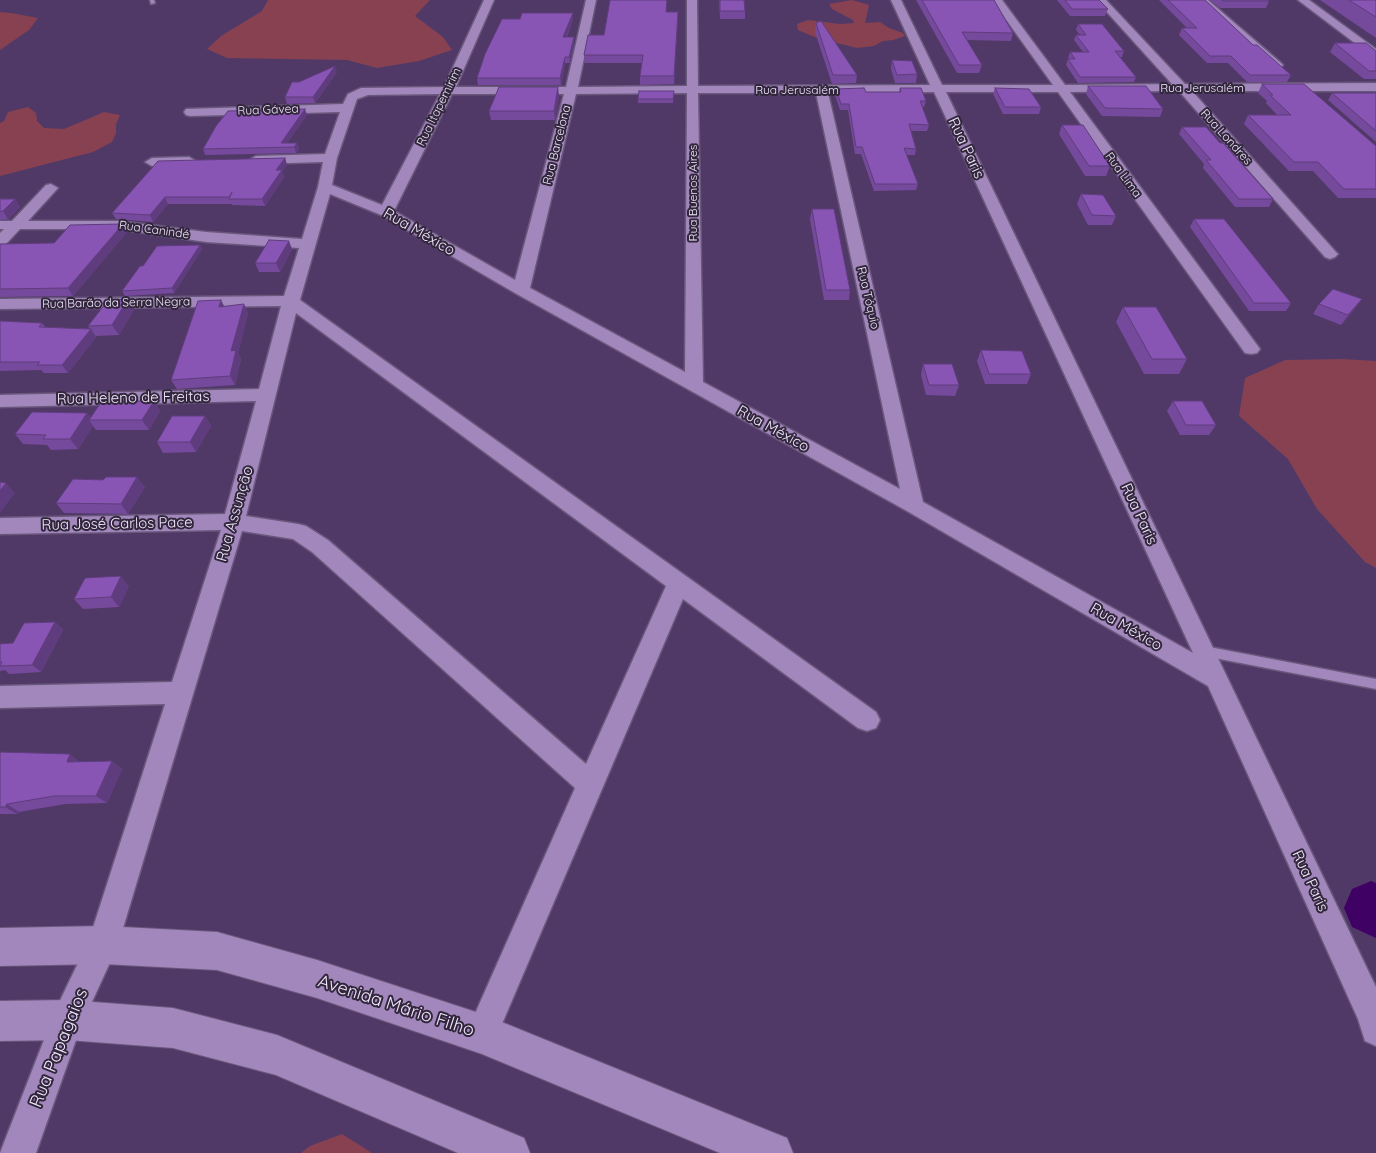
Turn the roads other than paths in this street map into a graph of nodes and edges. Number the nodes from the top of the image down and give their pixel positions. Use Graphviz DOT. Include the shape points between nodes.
graph roads {
  1 [pos="489,0"];
  2 [pos="591,0"];
  3 [pos="692,0"];
  4 [pos="896,0"];
  5 [pos="997,0"];
  6 [pos="1101,0"];
  7 [pos="1202,0"];
  8 [pos="1303,0"];
  9 [pos="1376,54"];
  10 [pos="1376,87"];
  11 [pos="1183,88"];
  12 [pos="1304,88"];
  13 [pos="938,89"];
  14 [pos="1060,89"];
  15 [pos="693,90"];
  16 [pos="821,90"];
  17 [pos="368,91"];
  18 [pos="448,91"];
  19 [pos="571,91"];
  20 [pos="1318,100"];
  21 [pos="347,108"];
  22 [pos="190,112"];
  23 [pos="330,158"];
  24 [pos="241,160"];
  25 [pos="201,161"];
  26 [pos="152,162"];
  27 [pos="326,187"];
  28 [pos="51,188"];
  29 [pos="386,212"];
  30 [pos="16,225"];
  31 [pos="0,226"];
  32 [pos="0,242"];
  33 [pos="308,244"];
  34 [pos="1330,254"];
  35 [pos="521,290"];
  36 [pos="291,301"];
  37 [pos="0,304"];
  38 [pos="1251,349"];
  39 [pos="694,386"];
  40 [pos="266,395"];
  41 [pos="0,401"];
  42 [pos="914,506"];
  43 [pos="234,522"];
  44 [pos="0,526"];
  45 [pos="678,584"];
  46 [pos="1204,651"];
  47 [pos="1217,679"];
  48 [pos="1376,684"];
  49 [pos="180,693"];
  50 [pos="0,697"];
  51 [pos="867,720"];
  52 [pos="591,784"];
  53 [pos="103,945"];
  54 [pos="0,947"];
  55 [pos="67,1020"];
  56 [pos="0,1022"];
  57 [pos="1375,1022"];
  58 [pos="482,1034"];
  59 [pos="18,1153"];
  60 [pos="510,1153"];
  61 [pos="772,1153"];
  1 -- 18 [label="street, Rua Itapemirim"];
  2 -- 19 [label="street, Rua Barcelona"];
  3 -- 15 [label="street, Rua Buenos Aires"];
  4 -- 13 [label="street, Rua Paris"];
  5 -- 14 [label="street, Rua Lima"];
  6 -- 11 [label="street, Rua Londres"];
  7 -- 12 [label="street"];
  8 -- 9 [label="street"];
  10 -- 12 [label="street, Rua Jerusalém"];
  11 -- 12 [label="street, Rua Jerusalém"];
  11 -- 14 [label="street, Rua Jerusalém"];
  11 -- 34 [label="street, Rua Londres"];
  12 -- 20 [label="street"];
  13 -- 14 [label="street, Rua Jerusalém"];
  13 -- 16 [label="street, Rua Jerusalém"];
  13 -- 46 [label="street, Rua Paris"];
  14 -- 38 [label="street, Rua Lima"];
  15 -- 16 [label="street, Rua Jerusalém"];
  15 -- 19 [label="street, Rua Jerusalém"];
  15 -- 39 [label="street, Rua Buenos Aires"];
  16 -- 42 [label="street, Rua Tóquio"];
  17 -- 18 [label="street, Rua Jerusalém"];
  17 -- 21 [label="street, Rua Assunção" via="352,97"];
  18 -- 19 [label="street, Rua Jerusalém"];
  18 -- 29 [label="street, Rua Itapemirim"];
  19 -- 35 [label="street, Rua Barcelona"];
  21 -- 22 [label="street, Rua Gávea"];
  21 -- 23 [label="street, Rua Assunção"];
  23 -- 24 [label="street"];
  23 -- 27 [label="street, Rua Assunção"];
  25 -- 26 [label="street"];
  27 -- 29 [label="street, Rua México"];
  27 -- 33 [label="street, Rua Assunção"];
  28 -- 30 [label="street"];
  29 -- 35 [label="street, Rua México"];
  30 -- 31 [label="street, Rua Canindé"];
  30 -- 32 [label="street"];
  30 -- 33 [label="street, Rua Canindé" via="118,225 206,237"];
  33 -- 36 [label="street, Rua Assunção"];
  35 -- 39 [label="street, Rua México"];
  36 -- 37 [label="street, Rua Barão da Serra Negra"];
  36 -- 40 [label="street, Rua Assunção"];
  36 -- 45 [label="street"];
  39 -- 42 [label="street, Rua México"];
  40 -- 41 [label="street, Rua Heleno de Freitas"];
  40 -- 43 [label="street, Rua Assunção"];
  42 -- 47 [label="street, Rua México"];
  43 -- 44 [label="street, Rua José Carlos Pace"];
  43 -- 49 [label="street, Rua Assunção"];
  43 -- 52 [label="street, Rua José Carlos Pace" via="298,532 320,546"];
  45 -- 51 [label="street"];
  45 -- 52 [label="street"];
  46 -- 47 [label="street, Rua Paris"];
  46 -- 48 [label="lane"];
  47 -- 57 [label="street, Rua Paris"];
  49 -- 50 [label="street"];
  49 -- 53 [label="street, Rua Assunção"];
  52 -- 58 [label="street"];
  53 -- 54 [label="main road, Avenida Mário Filho"];
  53 -- 55 [label="street, Rua Papagaios"];
  53 -- 58 [label="main road, Avenida Mário Filho" via="217,951 317,979"];
  55 -- 56 [label="main road"];
  55 -- 59 [label="street, Rua Papagaios"];
  55 -- 60 [label="main road" via="173,1028 277,1054"];
  58 -- 61 [label="main road, Avenida Mário Filho"];
}
